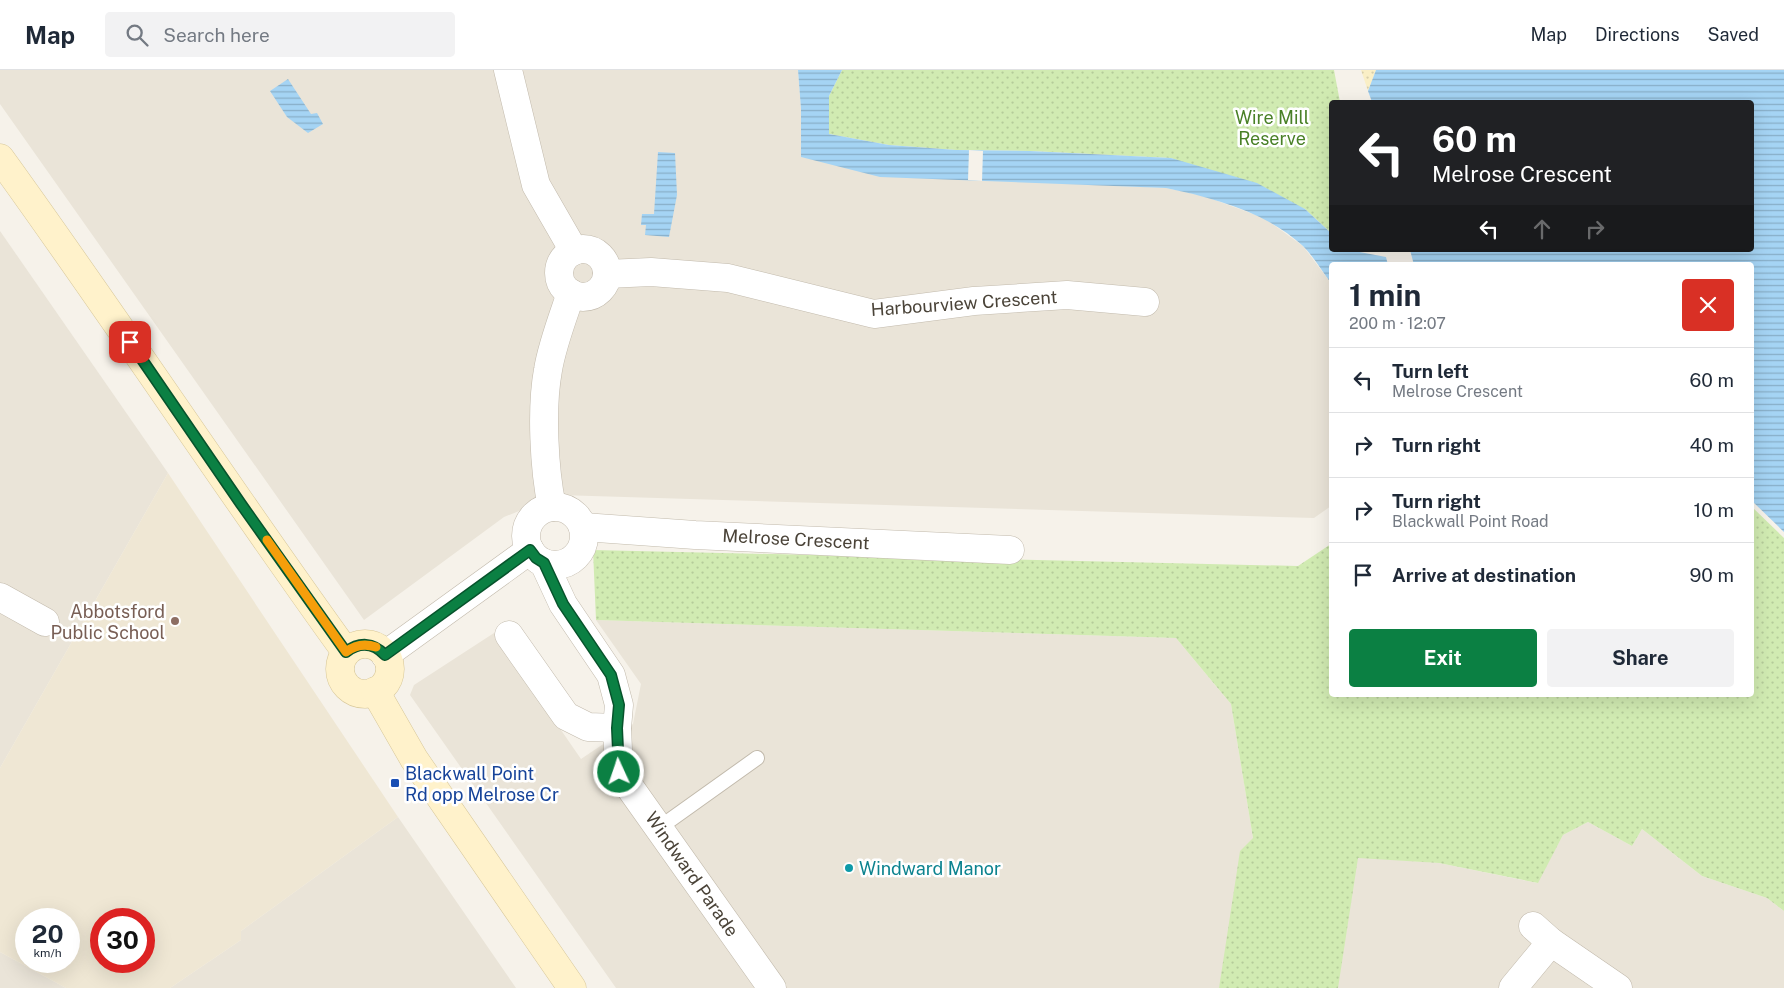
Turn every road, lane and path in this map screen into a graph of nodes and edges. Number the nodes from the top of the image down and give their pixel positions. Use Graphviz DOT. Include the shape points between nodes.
graph roads {
  1 [pos="508,70"];
  2 [pos="0,158"];
  3 [pos="574,251"];
  4 [pos="607,274"];
  5 [pos="571,293"];
  6 [pos="1145,302"];
  7 [pos="552,507"];
  8 [pos="583,527"];
  9 [pos="1010,550"];
  10 [pos="537,557"];
  11 [pos="0,597"];
  12 [pos="46,622"];
  13 [pos="510,635"];
  14 [pos="346,652"];
  15 [pos="385,655"];
  16 [pos="375,691"];
  17 [pos="617,728"];
  18 [pos="757,758"];
  19 [pos="659,828"];
  20 [pos="572,988"];
  21 [pos="772,988"];
  22 [pos="1513,988"];
  23 [pos="1618,988"];
  1 -- 3 [label="street" via="536,185"];
  2 -- 14 [label="street"];
  3 -- 4 [label="street" via="597,253 606,266"];
  3 -- 5 [label="street" via="560,267 561,282"];
  4 -- 5 [label="street" via="605,282 594,294 579,296"];
  4 -- 6 [label="street, Harbourview Crescent" via="651,272 728,278 874,314 1067,295"];
  5 -- 7 [label="street" via="548,370 544,422"];
  7 -- 8 [label="street" via="571,512"];
  7 -- 10 [label="street" via="535,515 526,532 527,541"];
  8 -- 9 [label="street, Melrose Crescent"];
  8 -- 10 [label="street" via="583,546 571,560 554,565"];
  10 -- 15 [label="street"];
  10 -- 17 [label="street, Windward Parade" via="563,604 611,675 619,705"];
  11 -- 12 [label="street"];
  13 -- 17 [label="street" via="566,716 588,727"];
  14 -- 15 [label="street" via="366,644 380,649"];
  14 -- 16 [label="street" via="340,666 343,680 353,691 368,694"];
  15 -- 16 [label="street" via="389,675 381,688"];
  16 -- 20 [label="street" via="414,759"];
  17 -- 19 [label="street, Windward Parade" via="619,772"];
  18 -- 19 [label="lane"];
  19 -- 21 [label="street, Windward Parade"];
  22 -- 23 [label="street" via="1542,934"];
}
